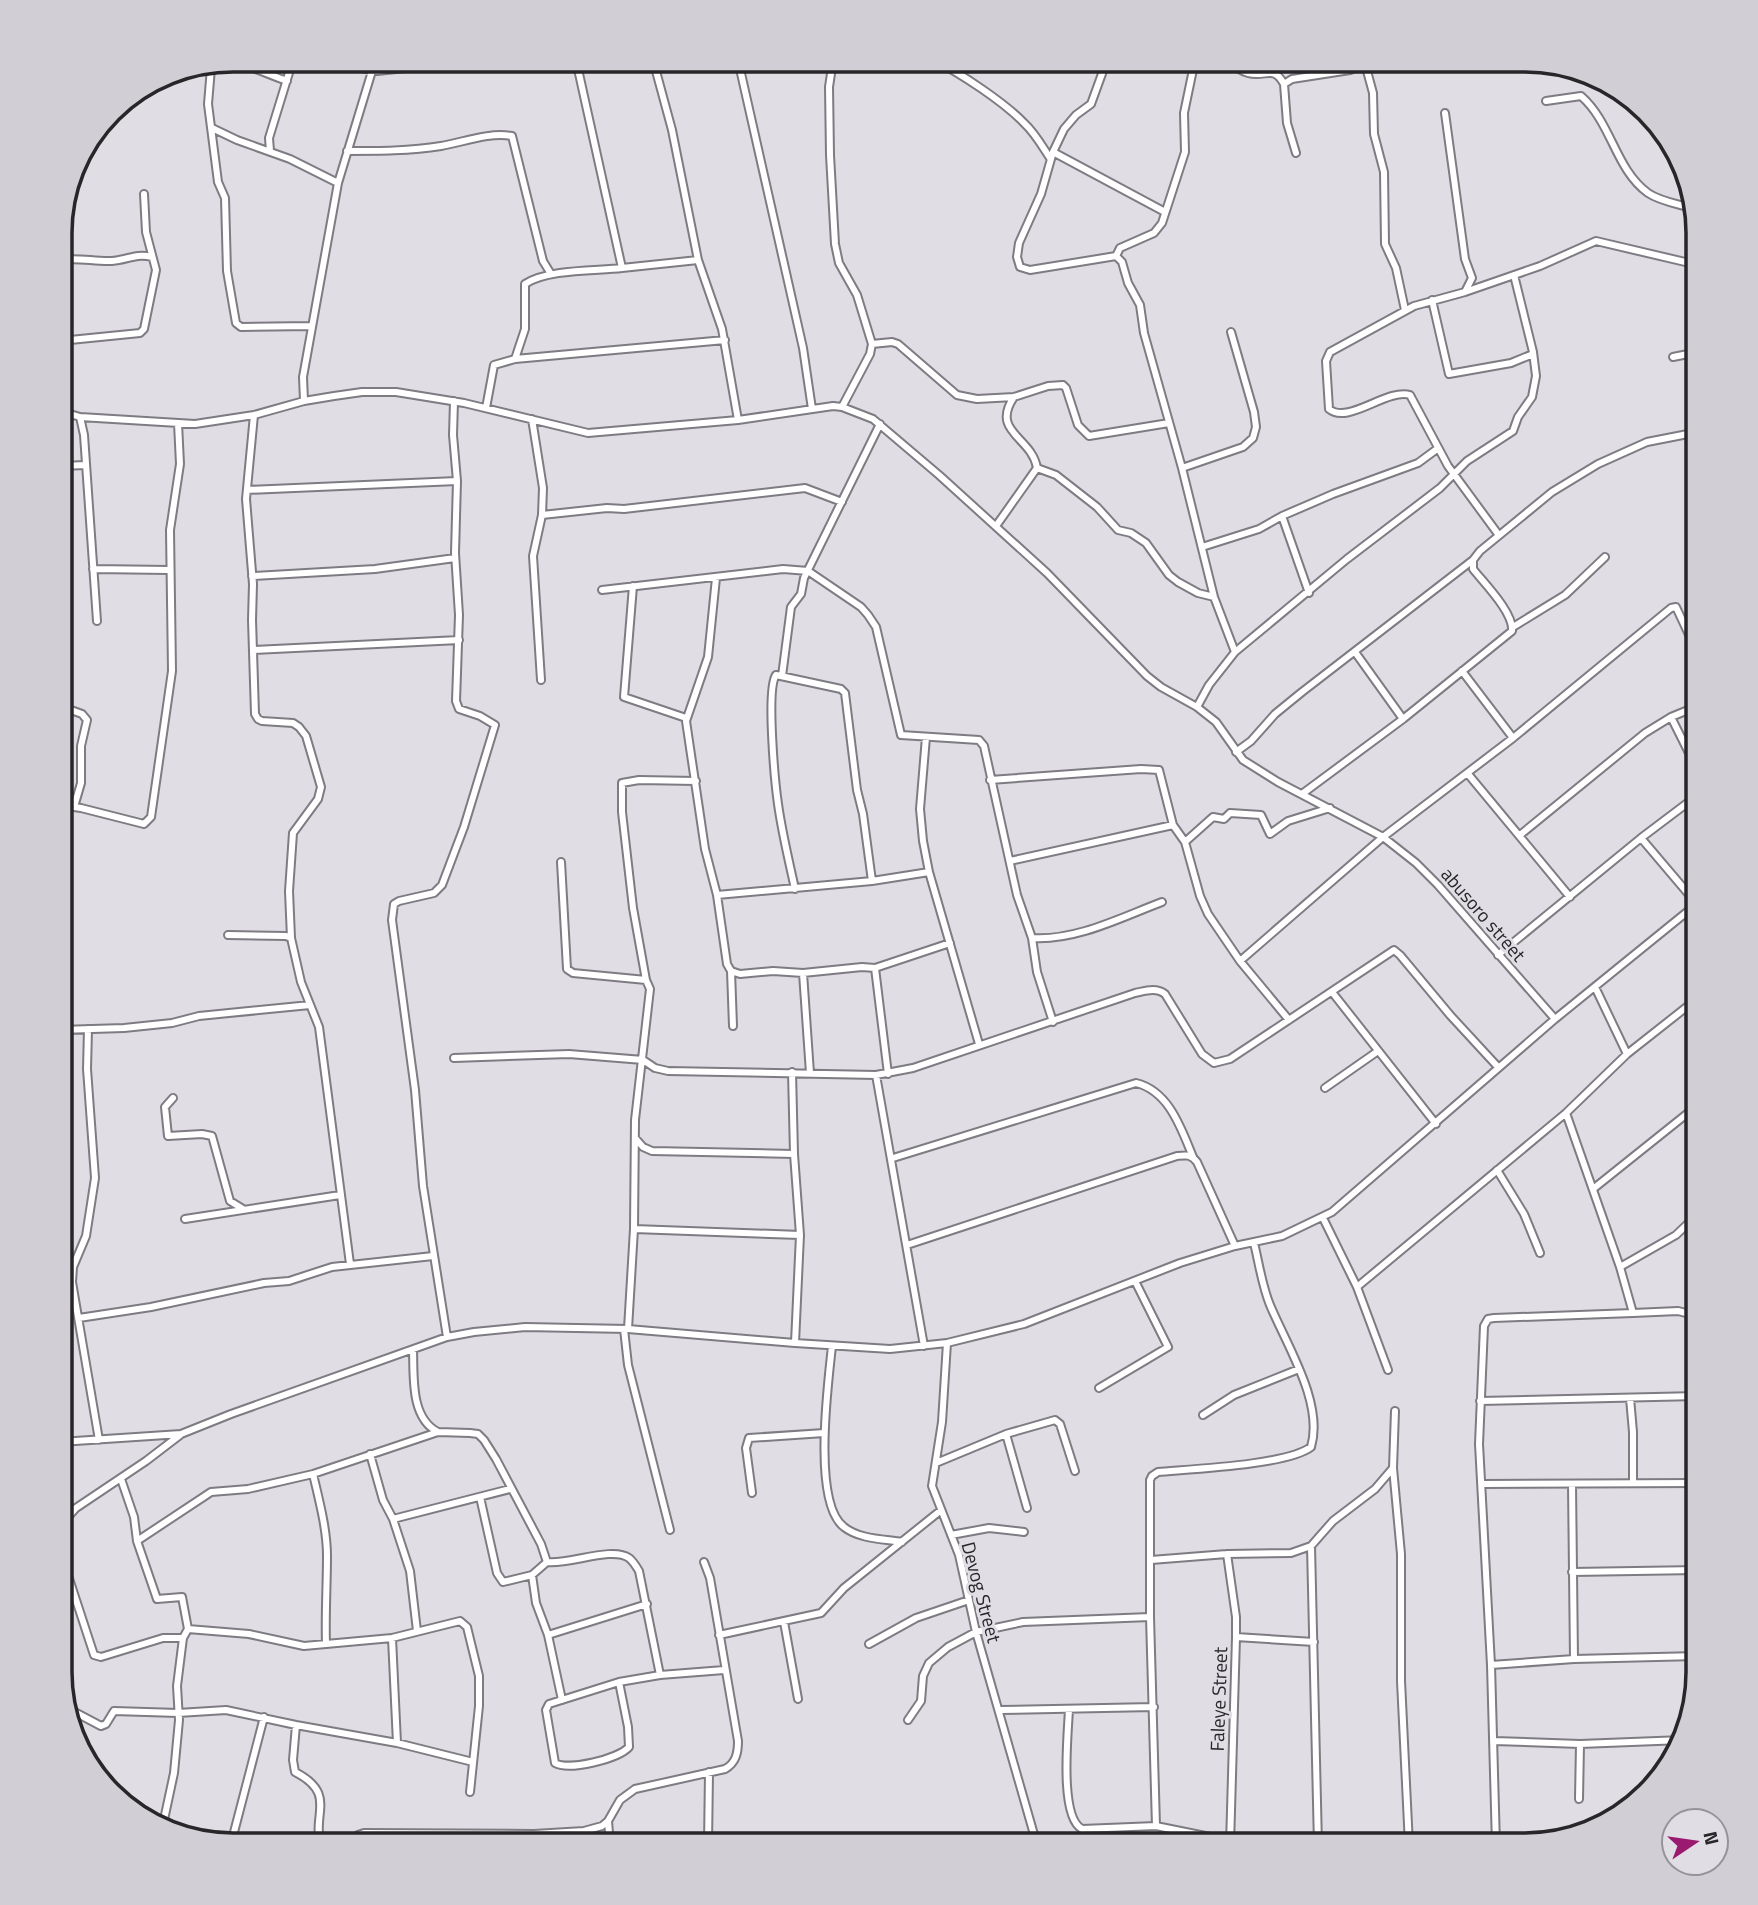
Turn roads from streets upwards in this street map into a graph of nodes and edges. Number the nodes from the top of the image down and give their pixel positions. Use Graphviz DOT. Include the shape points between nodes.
graph roads {
  1 [pos="260,72"];
  2 [pos="290,72"];
  3 [pos="372,72"];
  4 [pos="579,72"];
  5 [pos="656,72"];
  6 [pos="741,72"];
  7 [pos="832,72"];
  8 [pos="958,72"];
  9 [pos="1103,72"];
  10 [pos="1193,72"];
  11 [pos="1247,72"];
  12 [pos="1273,72"];
  13 [pos="1273,72"];
  14 [pos="1337,72"];
  15 [pos="1367,72"];
  16 [pos="211,74"];
  17 [pos="287,81"];
  18 [pos="1284,85"];
  19 [pos="1546,101"];
  20 [pos="1445,113"];
  21 [pos="212,128"];
  22 [pos="347,151"];
  23 [pos="270,152"];
  24 [pos="1296,153"];
  25 [pos="1052,155"];
  26 [pos="338,183"];
  27 [pos="144,194"];
  28 [pos="1684,205"];
  29 [pos="1165,212"];
  30 [pos="148,245"];
  31 [pos="140,254"];
  32 [pos="1116,256"];
  33 [pos="152,257"];
  34 [pos="72,259"];
  35 [pos="698,260"];
  36 [pos="1686,262"];
  37 [pos="622,268"];
  38 [pos="551,274"];
  39 [pos="1514,275"];
  40 [pos="1465,292"];
  41 [pos="1432,300"];
  42 [pos="1405,310"];
  43 [pos="312,327"];
  44 [pos="1231,332"];
  45 [pos="72,340"];
  46 [pos="725,340"];
  47 [pos="872,344"];
  48 [pos="1533,354"];
  49 [pos="1686,354"];
  50 [pos="1673,357"];
  51 [pos="515,359"];
  52 [pos="1014,397"];
  53 [pos="304,401"];
  54 [pos="454,401"];
  55 [pos="842,407"];
  56 [pos="486,408"];
  57 [pos="812,409"];
  58 [pos="72,415"];
  59 [pos="254,415"];
  60 [pos="80,417"];
  61 [pos="532,419"];
  62 [pos="738,420"];
  63 [pos="177,423"];
  64 [pos="1169,423"];
  65 [pos="880,424"];
  66 [pos="1686,434"];
  67 [pos="1437,449"];
  68 [pos="86,465"];
  69 [pos="72,466"];
  70 [pos="1037,468"];
  71 [pos="1182,468"];
  72 [pos="1452,473"];
  73 [pos="457,481"];
  74 [pos="247,490"];
  75 [pos="842,502"];
  76 [pos="542,515"];
  77 [pos="1282,516"];
  78 [pos="996,526"];
  79 [pos="1498,534"];
  80 [pos="1202,547"];
  81 [pos="1605,557"];
  82 [pos="455,558"];
  83 [pos="1473,561"];
  84 [pos="93,569"];
  85 [pos="169,570"];
  86 [pos="808,570"];
  87 [pos="252,576"];
  88 [pos="716,578"];
  89 [pos="633,586"];
  90 [pos="602,590"];
  91 [pos="1309,593"];
  92 [pos="1214,597"];
  93 [pos="97,621"];
  94 [pos="1513,627"];
  95 [pos="1686,627"];
  96 [pos="458,640"];
  97 [pos="253,650"];
  98 [pos="1236,652"];
  99 [pos="1355,652"];
  100 [pos="1462,671"];
  101 [pos="782,676"];
  102 [pos="541,680"];
  103 [pos="1197,707"];
  104 [pos="72,710"];
  105 [pos="1686,711"];
  106 [pos="1671,717"];
  107 [pos="686,718"];
  108 [pos="1403,719"];
  109 [pos="926,737"];
  110 [pos="1513,738"];
  111 [pos="1686,746"];
  112 [pos="1236,752"];
  113 [pos="1468,774"];
  114 [pos="990,780"];
  115 [pos="696,781"];
  116 [pos="1302,794"];
  117 [pos="1686,805"];
  118 [pos="74,807"];
  119 [pos="1330,808"];
  120 [pos="1173,825"];
  121 [pos="1520,835"];
  122 [pos="1383,837"];
  123 [pos="1641,838"];
  124 [pos="1185,842"];
  125 [pos="1010,861"];
  126 [pos="561,862"];
  127 [pos="929,872"];
  128 [pos="872,881"];
  129 [pos="795,889"];
  130 [pos="1686,890"];
  131 [pos="717,895"];
  132 [pos="1570,897"];
  133 [pos="1162,902"];
  134 [pos="1686,914"];
  135 [pos="228,935"];
  136 [pos="291,938"];
  137 [pos="1032,938"];
  138 [pos="950,943"];
  139 [pos="1498,955"];
  140 [pos="1240,961"];
  141 [pos="874,968"];
  142 [pos="731,971"];
  143 [pos="803,973"];
  144 [pos="646,980"];
  145 [pos="1595,987"];
  146 [pos="1332,992"];
  147 [pos="310,1005"];
  148 [pos="1686,1008"];
  149 [pos="1555,1019"];
  150 [pos="1289,1020"];
  151 [pos="1053,1022"];
  152 [pos="733,1026"];
  153 [pos="88,1029"];
  154 [pos="72,1030"];
  155 [pos="979,1044"];
  156 [pos="1378,1051"];
  157 [pos="1627,1054"];
  158 [pos="454,1058"];
  159 [pos="643,1060"];
  160 [pos="1498,1068"];
  161 [pos="792,1072"];
  162 [pos="810,1073"];
  163 [pos="888,1074"];
  164 [pos="876,1075"];
  165 [pos="1325,1088"];
  166 [pos="173,1098"];
  167 [pos="1566,1113"];
  168 [pos="1686,1115"];
  169 [pos="1436,1124"];
  170 [pos="635,1138"];
  171 [pos="794,1154"];
  172 [pos="1193,1157"];
  173 [pos="892,1158"];
  174 [pos="1496,1170"];
  175 [pos="1593,1189"];
  176 [pos="340,1195"];
  177 [pos="243,1209"];
  178 [pos="1322,1218"];
  179 [pos="185,1219"];
  180 [pos="1686,1225"];
  181 [pos="634,1229"];
  182 [pos="800,1235"];
  183 [pos="1254,1242"];
  184 [pos="907,1245"];
  185 [pos="1235,1246"];
  186 [pos="1540,1253"];
  187 [pos="433,1256"];
  188 [pos="350,1264"];
  189 [pos="1620,1267"];
  190 [pos="1135,1281"];
  191 [pos="1357,1287"];
  192 [pos="1633,1313"];
  193 [pos="1686,1313"];
  194 [pos="79,1318"];
  195 [pos="626,1329"];
  196 [pos="447,1338"];
  197 [pos="795,1343"];
  198 [pos="947,1343"];
  199 [pos="832,1346"];
  200 [pos="924,1346"];
  201 [pos="413,1350"];
  202 [pos="1299,1369"];
  203 [pos="1388,1370"];
  204 [pos="1098,1388"];
  205 [pos="1686,1396"];
  206 [pos="1630,1398"];
  207 [pos="1480,1401"];
  208 [pos="1395,1411"];
  209 [pos="1203,1415"];
  210 [pos="438,1432"];
  211 [pos="824,1433"];
  212 [pos="181,1434"];
  213 [pos="1006,1434"];
  214 [pos="99,1440"];
  215 [pos="72,1441"];
  216 [pos="370,1454"];
  217 [pos="936,1462"];
  218 [pos="1393,1468"];
  219 [pos="1075,1471"];
  220 [pos="313,1474"];
  221 [pos="121,1479"];
  222 [pos="1633,1483"];
  223 [pos="1686,1483"];
  224 [pos="1483,1484"];
  225 [pos="1572,1484"];
  226 [pos="510,1489"];
  227 [pos="752,1493"];
  228 [pos="480,1497"];
  229 [pos="1027,1508"];
  230 [pos="940,1511"];
  231 [pos="72,1512"];
  232 [pos="394,1519"];
  233 [pos="670,1530"];
  234 [pos="1024,1532"];
  235 [pos="951,1535"];
  236 [pos="137,1541"];
  237 [pos="902,1542"];
  238 [pos="1311,1546"];
  239 [pos="1227,1554"];
  240 [pos="1151,1560"];
  241 [pos="547,1562"];
  242 [pos="704,1562"];
  243 [pos="1686,1570"];
  244 [pos="1573,1572"];
  245 [pos="532,1576"];
  246 [pos="72,1588"];
  247 [pos="969,1600"];
  248 [pos="647,1604"];
  249 [pos="1150,1617"];
  250 [pos="784,1622"];
  251 [pos="188,1629"];
  252 [pos="417,1631"];
  253 [pos="976,1632"];
  254 [pos="719,1635"];
  255 [pos="548,1636"];
  256 [pos="1236,1637"];
  257 [pos="183,1638"];
  258 [pos="392,1638"];
  259 [pos="1314,1642"];
  260 [pos="326,1644"];
  261 [pos="869,1644"];
  262 [pos="1686,1656"];
  263 [pos="1574,1659"];
  264 [pos="1491,1665"];
  265 [pos="724,1670"];
  266 [pos="660,1675"];
  267 [pos="619,1682"];
  268 [pos="798,1699"];
  269 [pos="562,1700"];
  270 [pos="1154,1707"];
  271 [pos="1069,1709"];
  272 [pos="1000,1710"];
  273 [pos="178,1713"];
  274 [pos="78,1714"];
  275 [pos="264,1717"];
  276 [pos="908,1720"];
  277 [pos="296,1725"];
  278 [pos="1671,1740"];
  279 [pos="1494,1741"];
  280 [pos="397,1743"];
  281 [pos="1580,1744"];
  282 [pos="473,1762"];
  283 [pos="709,1772"];
  284 [pos="470,1792"];
  285 [pos="1579,1799"];
  286 [pos="164,1818"];
  287 [pos="608,1821"];
  288 [pos="1156,1826"];
  289 [pos="234,1833"];
  290 [pos="319,1833"];
  291 [pos="554,1833"];
  292 [pos="609,1833"];
  293 [pos="708,1833"];
  294 [pos="1034,1833"];
  295 [pos="1186,1833"];
  296 [pos="1230,1833"];
  297 [pos="1318,1833"];
  298 [pos="1408,1833"];
  299 [pos="1496,1833"];
  1 -- 17 [label="street"];
  2 -- 17 [label="street"];
  3 -- 22 [label="street"];
  4 -- 37 [label="street"];
  5 -- 35 [label="street"];
  6 -- 57 [label="street" via="803,348"];
  7 -- 47 [label="street" via="835,244"];
  8 -- 25 [label="street" via="1009,108"];
  9 -- 25 [label="street" via="1091,104 1064,129"];
  10 -- 29 [label="street" via="1184,113 1185,152"];
  11 -- 12 [label="street"];
  13 -- 18 [label="street"];
  14 -- 18 [label="street" via="1292,79"];
  15 -- 42 [label="street" via="1386,190 1385,244 1396,268"];
  16 -- 21 [label="street"];
  17 -- 23 [label="street" via="269,138"];
  18 -- 24 [label="street" via="1287,123"];
  19 -- 28 [label="street" via="1581,96 1602,122 1628,173 1649,194"];
  20 -- 40 [label="street" via="1465,259 1472,278"];
  21 -- 23 [label="street"];
  21 -- 43 [label="street" via="218,182 225,198 227,271 236,323 242,327"];
  22 -- 26 [label="street"];
  22 -- 38 [label="street" via="512,136 543,261"];
  23 -- 26 [label="street"];
  25 -- 29 [label="street"];
  25 -- 32 [label="street" via="1019,243 1018,264 1030,270"];
  26 -- 43 [label="street"];
  27 -- 30 [label="street"];
  29 -- 32 [label="street" via="1154,233 1126,244"];
  30 -- 31 [label="street"];
  30 -- 33 [label="street"];
  31 -- 33 [label="street"];
  31 -- 34 [label="street" via="113,261"];
  32 -- 64 [label="street" via="1140,305"];
  33 -- 45 [label="street" via="156,270 140,333"];
  35 -- 37 [label="street"];
  35 -- 46 [label="street"];
  36 -- 39 [label="street" via="1596,241"];
  37 -- 38 [label="street"];
  38 -- 51 [label="street" via="526,284 525,329"];
  39 -- 40 [label="street"];
  39 -- 48 [label="street"];
  40 -- 41 [label="street"];
  41 -- 42 [label="street"];
  41 -- 48 [label="street" via="1452,376"];
  42 -- 67 [label="street" via="1334,347 1326,361 1328,405 1332,413 1348,412 1406,393"];
  43 -- 53 [label="street" via="303,377"];
  44 -- 71 [label="street" via="1254,412 1253,438 1242,447"];
  46 -- 51 [label="street"];
  46 -- 62 [label="street"];
  47 -- 52 [label="street" via="898,345 957,395"];
  47 -- 55 [label="street"];
  48 -- 72 [label="street" via="1536,376 1532,397 1513,431"];
  49 -- 50 [label="street"];
  51 -- 56 [label="street" via="494,365"];
  52 -- 64 [label="street" via="1063,385 1078,425 1088,436"];
  52 -- 70 [label="street" via="1007,409 1007,424 1036,459"];
  53 -- 54 [label="street" via="396,392"];
  53 -- 59 [label="street"];
  54 -- 56 [label="street"];
  54 -- 73 [label="street"];
  55 -- 57 [label="street"];
  55 -- 65 [label="street, abusoro street"];
  56 -- 61 [label="street"];
  57 -- 62 [label="street"];
  58 -- 60 [label="street"];
  59 -- 63 [label="street"];
  59 -- 74 [label="street"];
  60 -- 63 [label="street"];
  60 -- 68 [label="street"];
  61 -- 62 [label="street" via="582,433"];
  61 -- 76 [label="street" via="543,488"];
  63 -- 85 [label="street" via="180,464"];
  64 -- 71 [label="street"];
  65 -- 75 [label="street"];
  65 -- 78 [label="street, abusoro street"];
  66 -- 79 [label="street" via="1647,442 1598,464"];
  67 -- 72 [label="street"];
  67 -- 77 [label="street" via="1418,463"];
  68 -- 69 [label="street"];
  68 -- 84 [label="street"];
  70 -- 78 [label="street"];
  70 -- 92 [label="street" via="1056,475 1118,530 1146,543 1178,582"];
  71 -- 80 [label="street"];
  72 -- 79 [label="street"];
  72 -- 91 [label="street" via="1440,488"];
  73 -- 74 [label="street"];
  73 -- 82 [label="street"];
  74 -- 87 [label="street"];
  75 -- 76 [label="street" via="804,488"];
  75 -- 86 [label="street"];
  76 -- 102 [label="street" via="533,556"];
  77 -- 80 [label="street" via="1259,529"];
  77 -- 91 [label="street"];
  78 -- 103 [label="street, abusoro street" via="1147,676"];
  79 -- 83 [label="street"];
  80 -- 92 [label="street"];
  81 -- 94 [label="street" via="1565,595"];
  82 -- 87 [label="street" via="375,569"];
  82 -- 96 [label="street"];
  83 -- 94 [label="street" via="1473,569"];
  83 -- 99 [label="street"];
  84 -- 85 [label="street"];
  84 -- 93 [label="street"];
  85 -- 118 [label="street" via="172,671 150,817 144,824"];
  86 -- 88 [label="street" via="773,569"];
  86 -- 101 [label="street" via="801,594 791,607"];
  86 -- 109 [label="street" via="868,615 876,627 901,735"];
  87 -- 97 [label="street"];
  88 -- 89 [label="street"];
  88 -- 107 [label="street" via="708,657"];
  89 -- 90 [label="street"];
  89 -- 107 [label="street" via="624,697"];
  91 -- 98 [label="street"];
  92 -- 98 [label="street"];
  94 -- 100 [label="street"];
  95 -- 110 [label="street" via="1673,607"];
  96 -- 97 [label="street"];
  96 -- 187 [label="street" via="457,707 492,722 495,732 442,885 434,893 394,904 392,920"];
  97 -- 136 [label="street" via="257,718 299,727 321,787 318,799 293,833"];
  98 -- 103 [label="street"];
  99 -- 108 [label="street"];
  99 -- 112 [label="street"];
  100 -- 108 [label="street"];
  100 -- 110 [label="street"];
  101 -- 128 [label="street" via="845,693"];
  101 -- 129 [label="street" via="773,680 774,757"];
  103 -- 112 [label="street, abusoro street" via="1220,726"];
  104 -- 118 [label="street" via="87,720"];
  105 -- 106 [label="street"];
  106 -- 111 [label="street"];
  106 -- 121 [label="street"];
  107 -- 115 [label="street"];
  108 -- 116 [label="street"];
  109 -- 114 [label="street" via="981,741"];
  109 -- 127 [label="street" via="920,809"];
  110 -- 113 [label="street"];
  112 -- 116 [label="street, abusoro street"];
  113 -- 121 [label="street"];
  113 -- 122 [label="street"];
  114 -- 120 [label="street" via="1157,769"];
  114 -- 125 [label="street"];
  115 -- 131 [label="street"];
  115 -- 144 [label="street" via="622,783 633,908"];
  116 -- 119 [label="street, abusoro street"];
  117 -- 123 [label="street"];
  119 -- 122 [label="street, abusoro street"];
  119 -- 124 [label="street" via="1288,821 1270,834 1261,815 1230,813 1224,819 1213,817"];
  120 -- 124 [label="street"];
  120 -- 125 [label="street"];
  121 -- 132 [label="street"];
  122 -- 139 [label="street, abusoro street" via="1425,872"];
  122 -- 140 [label="street"];
  123 -- 130 [label="street"];
  123 -- 132 [label="street"];
  124 -- 140 [label="street" via="1208,914"];
  125 -- 137 [label="street"];
  126 -- 144 [label="street" via="567,969"];
  127 -- 128 [label="street"];
  127 -- 138 [label="street"];
  128 -- 129 [label="street"];
  129 -- 131 [label="street"];
  131 -- 142 [label="street"];
  132 -- 139 [label="street"];
  133 -- 137 [label="street" via="1093,928"];
  134 -- 145 [label="street"];
  135 -- 136 [label="street"];
  136 -- 147 [label="street"];
  137 -- 151 [label="street"];
  138 -- 141 [label="street"];
  138 -- 155 [label="street"];
  139 -- 149 [label="street, abusoro street"];
  140 -- 150 [label="street"];
  141 -- 143 [label="street"];
  141 -- 163 [label="street"];
  142 -- 143 [label="street"];
  142 -- 152 [label="street"];
  143 -- 162 [label="street"];
  144 -- 159 [label="street" via="650,989"];
  145 -- 149 [label="street"];
  145 -- 157 [label="street"];
  146 -- 150 [label="street"];
  146 -- 156 [label="street"];
  146 -- 160 [label="street" via="1396,951"];
  147 -- 153 [label="street"];
  147 -- 176 [label="street" via="319,1027"];
  148 -- 157 [label="street"];
  149 -- 160 [label="street"];
  150 -- 151 [label="street" via="1230,1059 1214,1063 1202,1054 1161,990 1135,993"];
  151 -- 155 [label="street"];
  153 -- 154 [label="street"];
  153 -- 194 [label="street" via="96,1178 86,1236 73,1267"];
  155 -- 163 [label="street"];
  156 -- 165 [label="street"];
  156 -- 169 [label="street"];
  157 -- 167 [label="street"];
  158 -- 159 [label="street" via="569,1054"];
  159 -- 161 [label="street" via="668,1071"];
  159 -- 170 [label="street"];
  160 -- 169 [label="street"];
  161 -- 162 [label="street"];
  161 -- 171 [label="street"];
  162 -- 164 [label="street"];
  163 -- 164 [label="street"];
  164 -- 173 [label="street"];
  166 -- 177 [label="street" via="165,1107 169,1136 212,1136 230,1201"];
  167 -- 174 [label="street"];
  167 -- 175 [label="street"];
  168 -- 175 [label="street"];
  169 -- 178 [label="street"];
  170 -- 171 [label="street" via="652,1151"];
  170 -- 181 [label="street"];
  171 -- 182 [label="street"];
  172 -- 173 [label="street" via="1176,1115 1164,1100 1136,1083"];
  172 -- 184 [label="street" via="1177,1156"];
  172 -- 185 [label="street"];
  173 -- 184 [label="street"];
  174 -- 186 [label="street" via="1524,1214"];
  174 -- 191 [label="street"];
  175 -- 189 [label="street"];
  176 -- 177 [label="street"];
  176 -- 188 [label="street"];
  177 -- 179 [label="street"];
  178 -- 183 [label="street" via="1282,1236"];
  178 -- 191 [label="street"];
  180 -- 189 [label="street"];
  181 -- 182 [label="street"];
  181 -- 195 [label="street"];
  182 -- 197 [label="street"];
  183 -- 185 [label="street"];
  183 -- 202 [label="street" via="1269,1303"];
  184 -- 200 [label="street"];
  185 -- 190 [label="street"];
  187 -- 188 [label="street"];
  187 -- 196 [label="street"];
  188 -- 194 [label="street" via="289,1281"];
  189 -- 192 [label="street"];
  190 -- 198 [label="street" via="1024,1324"];
  190 -- 204 [label="street" via="1168,1347"];
  191 -- 203 [label="street"];
  192 -- 193 [label="street"];
  192 -- 207 [label="street" via="1488,1319"];
  194 -- 214 [label="street"];
  195 -- 196 [label="street" via="525,1326"];
  195 -- 197 [label="street"];
  195 -- 233 [label="street" via="628,1365"];
  196 -- 201 [label="street"];
  197 -- 199 [label="street"];
  198 -- 200 [label="street"];
  198 -- 217 [label="street, Devog Street"];
  199 -- 200 [label="street"];
  199 -- 211 [label="street"];
  201 -- 210 [label="street" via="420,1410 430,1428"];
  201 -- 212 [label="street"];
  202 -- 209 [label="street" via="1234,1395"];
  202 -- 240 [label="street" via="1315,1419 1311,1447 1267,1461 1154,1474 1150,1480"];
  205 -- 206 [label="street"];
  206 -- 207 [label="street"];
  206 -- 222 [label="street"];
  207 -- 224 [label="street"];
  208 -- 218 [label="street"];
  210 -- 216 [label="street"];
  210 -- 226 [label="street" via="478,1434"];
  211 -- 227 [label="street" via="749,1437 746,1448"];
  211 -- 237 [label="street" via="827,1487 836,1518 857,1534"];
  212 -- 214 [label="street"];
  212 -- 221 [label="street"];
  213 -- 217 [label="street"];
  213 -- 219 [label="street" via="1058,1421"];
  213 -- 229 [label="street"];
  214 -- 215 [label="street"];
  216 -- 220 [label="street"];
  216 -- 232 [label="street" via="383,1500"];
  217 -- 230 [label="street, Devog Street" via="932,1486"];
  218 -- 238 [label="street"];
  218 -- 298 [label="street" via="1401,1554"];
  220 -- 236 [label="street" via="211,1492"];
  220 -- 260 [label="street" via="327,1554"];
  221 -- 231 [label="street"];
  221 -- 236 [label="street"];
  222 -- 223 [label="street"];
  222 -- 225 [label="street"];
  224 -- 225 [label="street"];
  224 -- 264 [label="street"];
  225 -- 244 [label="street"];
  226 -- 228 [label="street"];
  226 -- 241 [label="street"];
  228 -- 232 [label="street"];
  228 -- 245 [label="street" via="497,1573 503,1582"];
  230 -- 235 [label="street, Devog Street"];
  230 -- 237 [label="street"];
  232 -- 252 [label="street" via="410,1571"];
  234 -- 235 [label="street" via="989,1528"];
  235 -- 247 [label="street, Devog Street"];
  236 -- 251 [label="street" via="157,1599 183,1597"];
  237 -- 250 [label="street" via="844,1588 821,1613"];
  238 -- 239 [label="street" via="1291,1553"];
  238 -- 259 [label="street"];
  239 -- 240 [label="street"];
  239 -- 256 [label="street, Faleye Street"];
  240 -- 249 [label="street"];
  241 -- 245 [label="street"];
  241 -- 248 [label="street" via="622,1555 639,1571"];
  242 -- 254 [label="street"];
  243 -- 244 [label="street"];
  244 -- 263 [label="street"];
  245 -- 255 [label="street"];
  246 -- 257 [label="street" via="94,1655 163,1638"];
  247 -- 253 [label="street, Devog Street"];
  247 -- 261 [label="street" via="916,1618"];
  248 -- 255 [label="street"];
  248 -- 266 [label="street"];
  249 -- 253 [label="street" via="1023,1622"];
  249 -- 270 [label="street"];
  250 -- 254 [label="street"];
  250 -- 268 [label="street"];
  251 -- 257 [label="street"];
  251 -- 260 [label="street" via="249,1634 304,1646"];
  252 -- 258 [label="street"];
  252 -- 282 [label="street" via="460,1621 467,1627 479,1676"];
  253 -- 272 [label="street, Devog Street"];
  253 -- 276 [label="street" via="929,1663 921,1701"];
  254 -- 265 [label="street"];
  255 -- 269 [label="street"];
  256 -- 259 [label="street"];
  256 -- 296 [label="street, Faleye Street"];
  257 -- 273 [label="street"];
  258 -- 260 [label="street"];
  258 -- 280 [label="street"];
  259 -- 297 [label="street"];
  262 -- 263 [label="street"];
  263 -- 264 [label="street"];
  264 -- 279 [label="street"];
  265 -- 266 [label="street"];
  265 -- 283 [label="street" via="738,1749 732,1765"];
  266 -- 267 [label="street"];
  267 -- 269 [label="street"];
  267 -- 269 [label="street" via="630,1742 624,1752 606,1759 568,1766 555,1763 546,1710"];
  270 -- 271 [label="street"];
  270 -- 288 [label="street"];
  271 -- 272 [label="street"];
  271 -- 288 [label="street" via="1067,1783 1077,1826"];
  272 -- 294 [label="street, Devog Street"];
  273 -- 274 [label="street" via="114,1711 101,1726"];
  273 -- 275 [label="street" via="226,1710"];
  273 -- 286 [label="street" via="174,1773"];
  275 -- 277 [label="street"];
  275 -- 289 [label="street"];
  277 -- 280 [label="street"];
  277 -- 290 [label="street" via="295,1772 306,1778 322,1801"];
  278 -- 281 [label="street"];
  279 -- 281 [label="street"];
  279 -- 299 [label="street"];
  280 -- 282 [label="street"];
  281 -- 285 [label="street"];
  282 -- 284 [label="street"];
  283 -- 287 [label="street" via="635,1789 620,1800"];
  283 -- 293 [label="street"];
  287 -- 291 [label="street" via="602,1826"];
  287 -- 292 [label="street"];
  288 -- 295 [label="street"];
}
